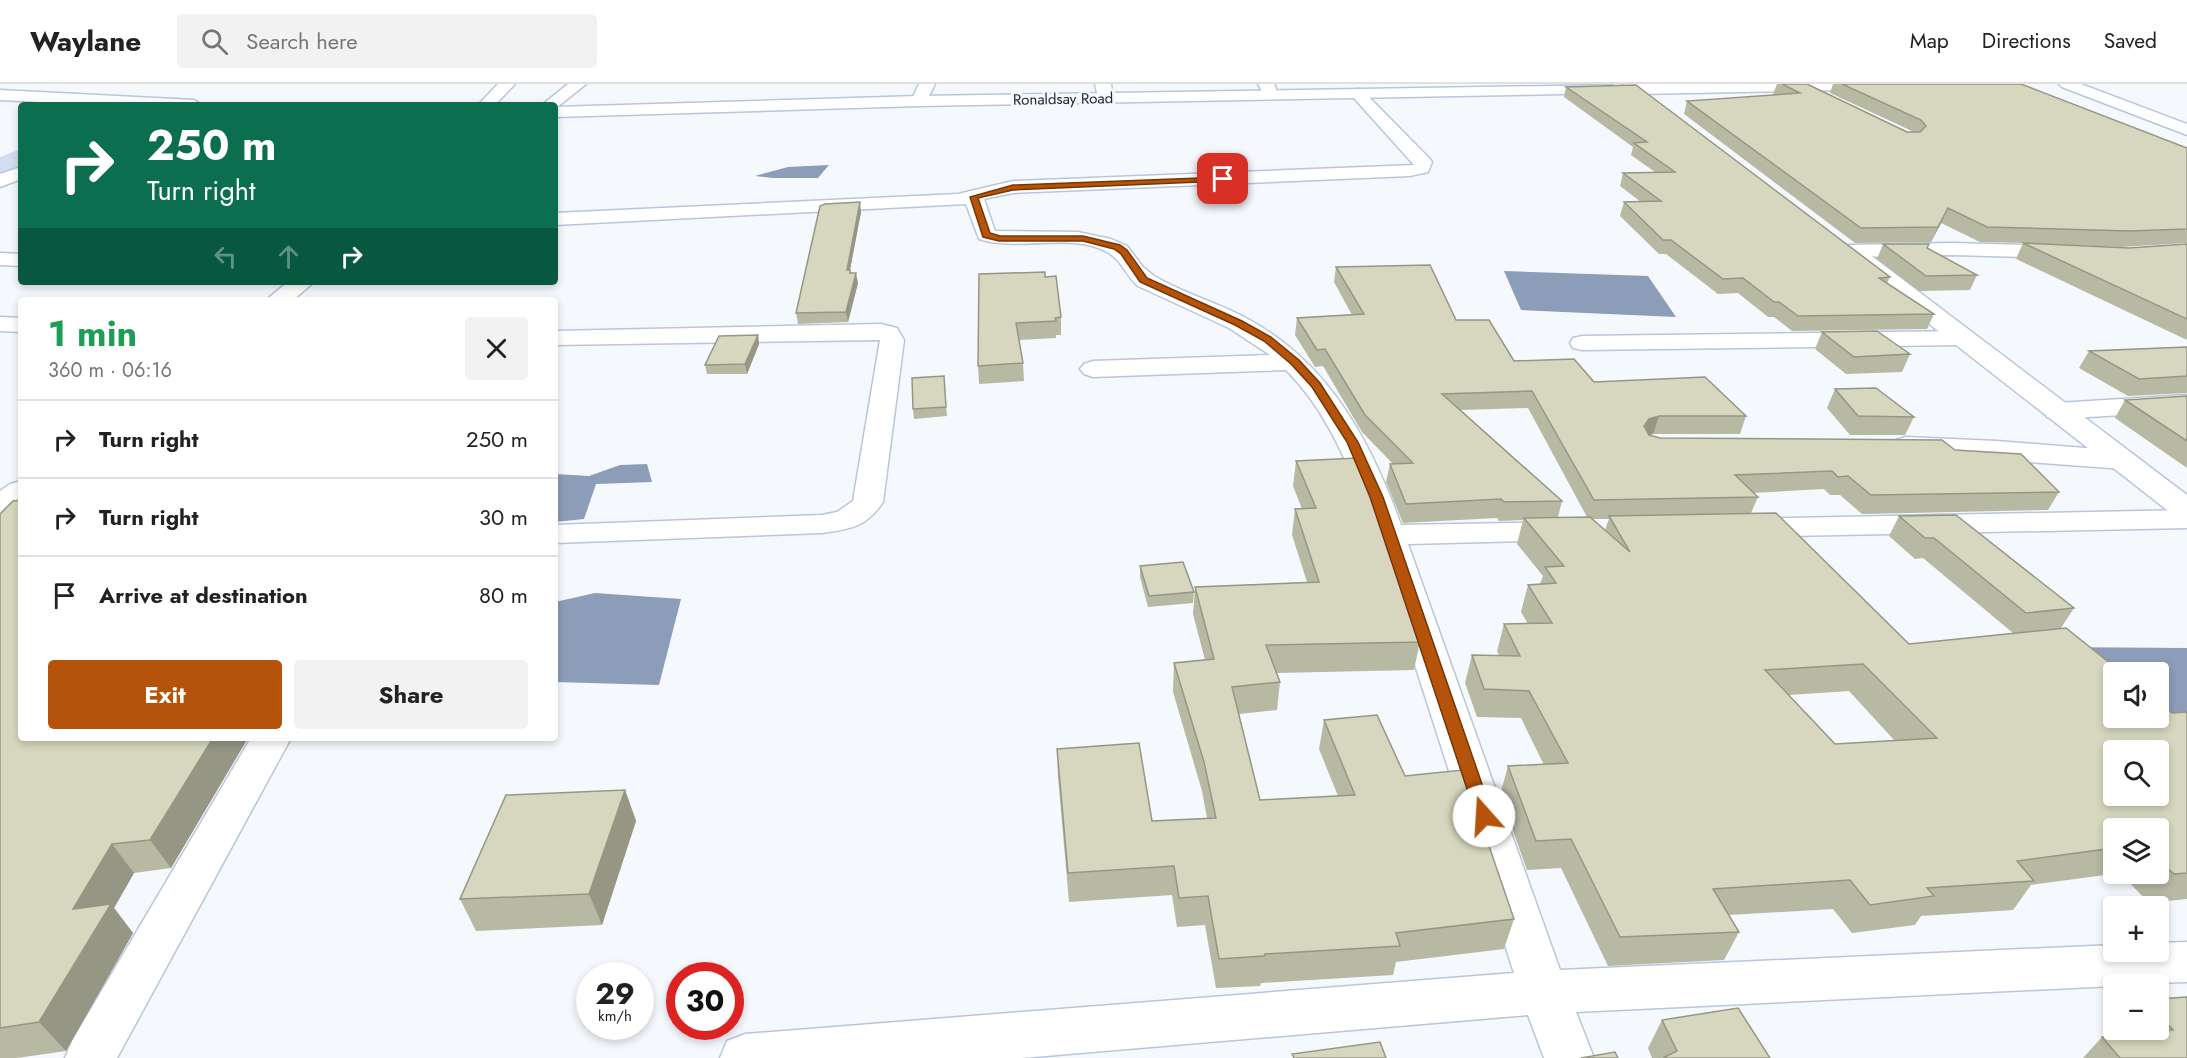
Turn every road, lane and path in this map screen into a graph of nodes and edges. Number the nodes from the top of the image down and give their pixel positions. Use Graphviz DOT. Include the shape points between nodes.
graph roads {
  1 [pos="507,84"];
  2 [pos="578,84"];
  3 [pos="927,84"];
  4 [pos="1895,84"];
  5 [pos="2067,84"];
  6 [pos="1798,86"];
  7 [pos="1634,87"];
  8 [pos="1455,88"];
  9 [pos="1269,90"];
  10 [pos="1104,91"];
  11 [pos="1358,94"];
  12 [pos="1,96"];
  13 [pos="1828,100"];
  14 [pos="919,101"];
  15 [pos="128,102"];
  16 [pos="489,102"];
  17 [pos="554,102"];
  18 [pos="1666,110"];
  19 [pos="558,112"];
  20 [pos="2187,130"];
  21 [pos="18,173"];
  22 [pos="0,181"];
  23 [pos="974,197"];
  24 [pos="558,219"];
  25 [pos="1831,237"];
  26 [pos="1849,251"];
  27 [pos="2085,253"];
  28 [pos="0,259"];
  29 [pos="18,260"];
  30 [pos="299,285"];
  31 [pos="282,297"];
  32 [pos="0,324"];
  33 [pos="18,325"];
  34 [pos="558,338"];
  35 [pos="1962,338"];
  36 [pos="1582,343"];
  37 [pos="1295,362"];
  38 [pos="1093,369"];
  39 [pos="2187,403"];
  40 [pos="2057,411"];
  41 [pos="1874,446"];
  42 [pos="2123,460"];
  43 [pos="18,492"];
  44 [pos="0,505"];
  45 [pos="2187,510"];
  46 [pos="2187,519"];
  47 [pos="1722,528"];
  48 [pos="1591,531"];
  49 [pos="558,534"];
  50 [pos="1389,535"];
  51 [pos="270,741"];
  52 [pos="2187,962"];
  53 [pos="1544,992"];
  54 [pos="90,1058"];
  55 [pos="746,1058"];
  56 [pos="1569,1058"];
  1 -- 16 [label="street"];
  2 -- 17 [label="street"];
  3 -- 14 [label="street"];
  4 -- 6 [label="street, Ronaldsay Road"];
  5 -- 20 [label="street"];
  6 -- 7 [label="street, Ronaldsay Road"];
  6 -- 13 [label="street"];
  7 -- 8 [label="street, Ronaldsay Road"];
  7 -- 18 [label="street"];
  8 -- 11 [label="street, Ronaldsay Road"];
  9 -- 10 [label="street, Ronaldsay Road"];
  9 -- 11 [label="street, Ronaldsay Road"];
  10 -- 14 [label="street, Ronaldsay Road"];
  11 -- 23 [label="street" via="1423,162 1422,168 1013,187"];
  12 -- 15 [label="street"];
  14 -- 19 [label="street, Ronaldsay Road"];
  21 -- 22 [label="street"];
  23 -- 24 [label="street"];
  23 -- 37 [label="street" via="983,231 991,237 1083,239 1117,247 1143,280 1238,323 1267,339"];
  25 -- 26 [label="street"];
  26 -- 27 [label="street"];
  26 -- 35 [label="street"];
  28 -- 29 [label="street"];
  30 -- 31 [label="street"];
  32 -- 33 [label="street"];
  34 -- 49 [label="street" via="881,331 892,340 868,502 856,517 822,524"];
  35 -- 36 [label="street"];
  35 -- 40 [label="street"];
  37 -- 38 [label="street"];
  37 -- 50 [label="street" via="1316,386 1352,442"];
  39 -- 40 [label="street"];
  40 -- 42 [label="street"];
  41 -- 42 [label="street"];
  42 -- 45 [label="street"];
  43 -- 44 [label="street"];
  46 -- 47 [label="street"];
  48 -- 50 [label="street"];
  50 -- 53 [label="street"];
  51 -- 54 [label="street"];
  52 -- 53 [label="street"];
  53 -- 55 [label="street"];
  53 -- 56 [label="street"];
}
